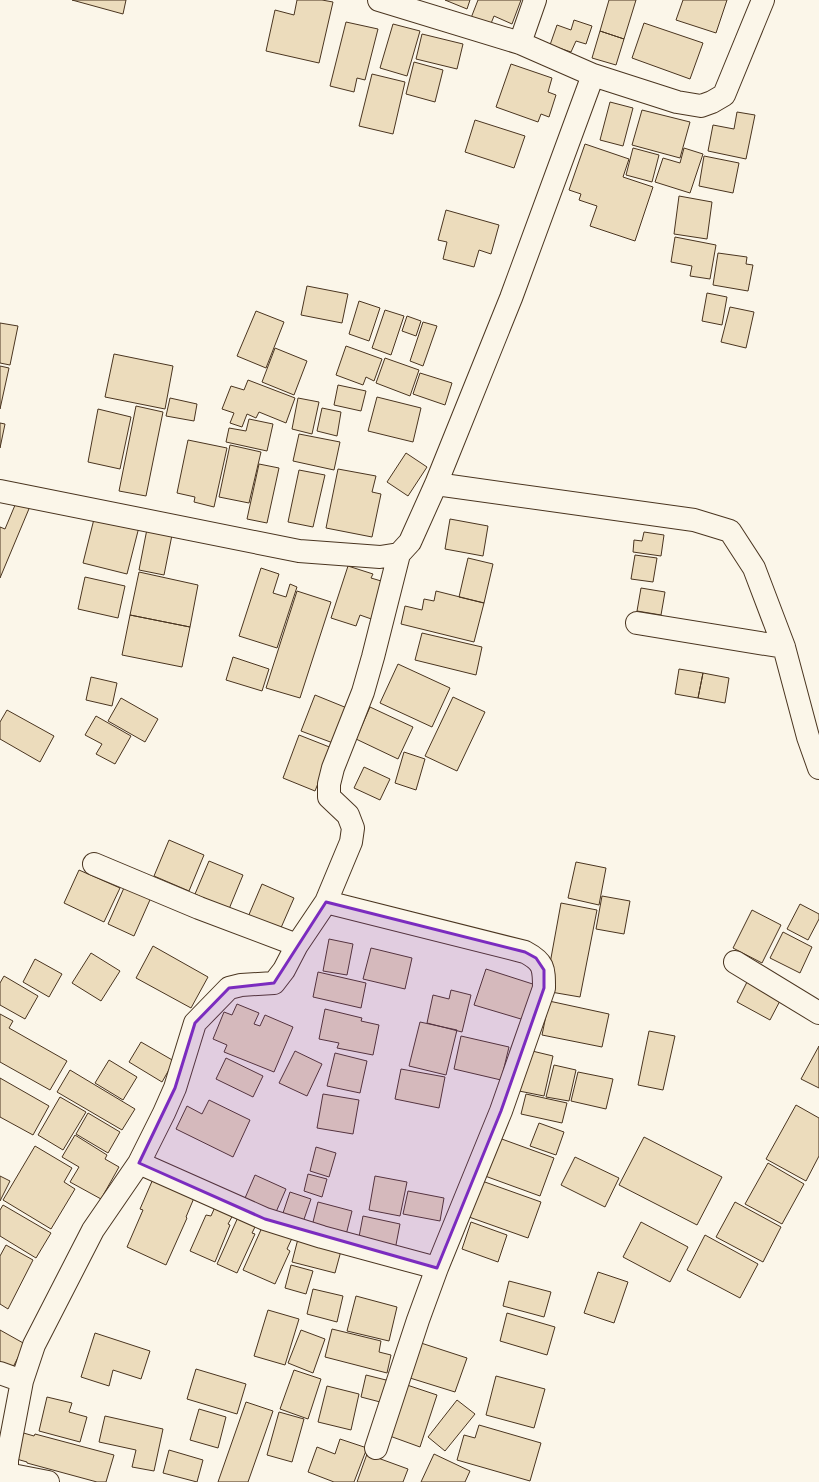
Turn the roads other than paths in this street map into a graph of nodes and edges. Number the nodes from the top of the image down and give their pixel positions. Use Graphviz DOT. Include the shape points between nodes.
graph roads {
  1 [pos="379,0"];
  2 [pos="535,0"];
  3 [pos="762,0"];
  4 [pos="520,43"];
  5 [pos="593,75"];
  6 [pos="436,484"];
  7 [pos="0,491"];
  8 [pos="399,554"];
  9 [pos="637,623"];
  10 [pos="784,648"];
  11 [pos="819,768"];
  12 [pos="94,864"];
  13 [pos="326,902"];
  14 [pos="297,945"];
  15 [pos="735,962"];
  16 [pos="819,1013"];
  17 [pos="138,1163"];
  18 [pos="437,1268"];
  19 [pos="0,1372"];
  20 [pos="22,1381"];
  21 [pos="376,1448"];
  22 [pos="7,1478"];
  23 [pos="48,1482"];
  1 -- 4 [label="street"];
  2 -- 4 [label="street"];
  3 -- 5 [label="street" via="724,94 712,102 701,106 677,102"];
  4 -- 5 [label="street"];
  5 -- 6 [label="street" via="511,298"];
  6 -- 8 [label="street" via="410,542"];
  6 -- 10 [label="street" via="694,520 730,531 754,568"];
  7 -- 8 [label="street" via="299,551 380,557"];
  8 -- 13 [label="street" via="367,678 329,784 329,797 348,815 353,828 351,842"];
  9 -- 10 [label="street"];
  10 -- 11 [label="street"];
  12 -- 14 [label="street"];
  13 -- 14 [label="street"];
  13 -- 18 [label="street" via="526,952 536,958 544,970 544,988 502,1111"];
  14 -- 17 [label="street" via="274,983 229,988 195,1023 175,1088"];
  15 -- 16 [label="street"];
  17 -- 18 [label="street" via="265,1219"];
  17 -- 20 [label="street" via="93,1230 34,1346"];
  18 -- 21 [label="street"];
  19 -- 20 [label="street"];
  20 -- 22 [label="street" via="7,1460"];
  22 -- 23 [label="street"];
}
